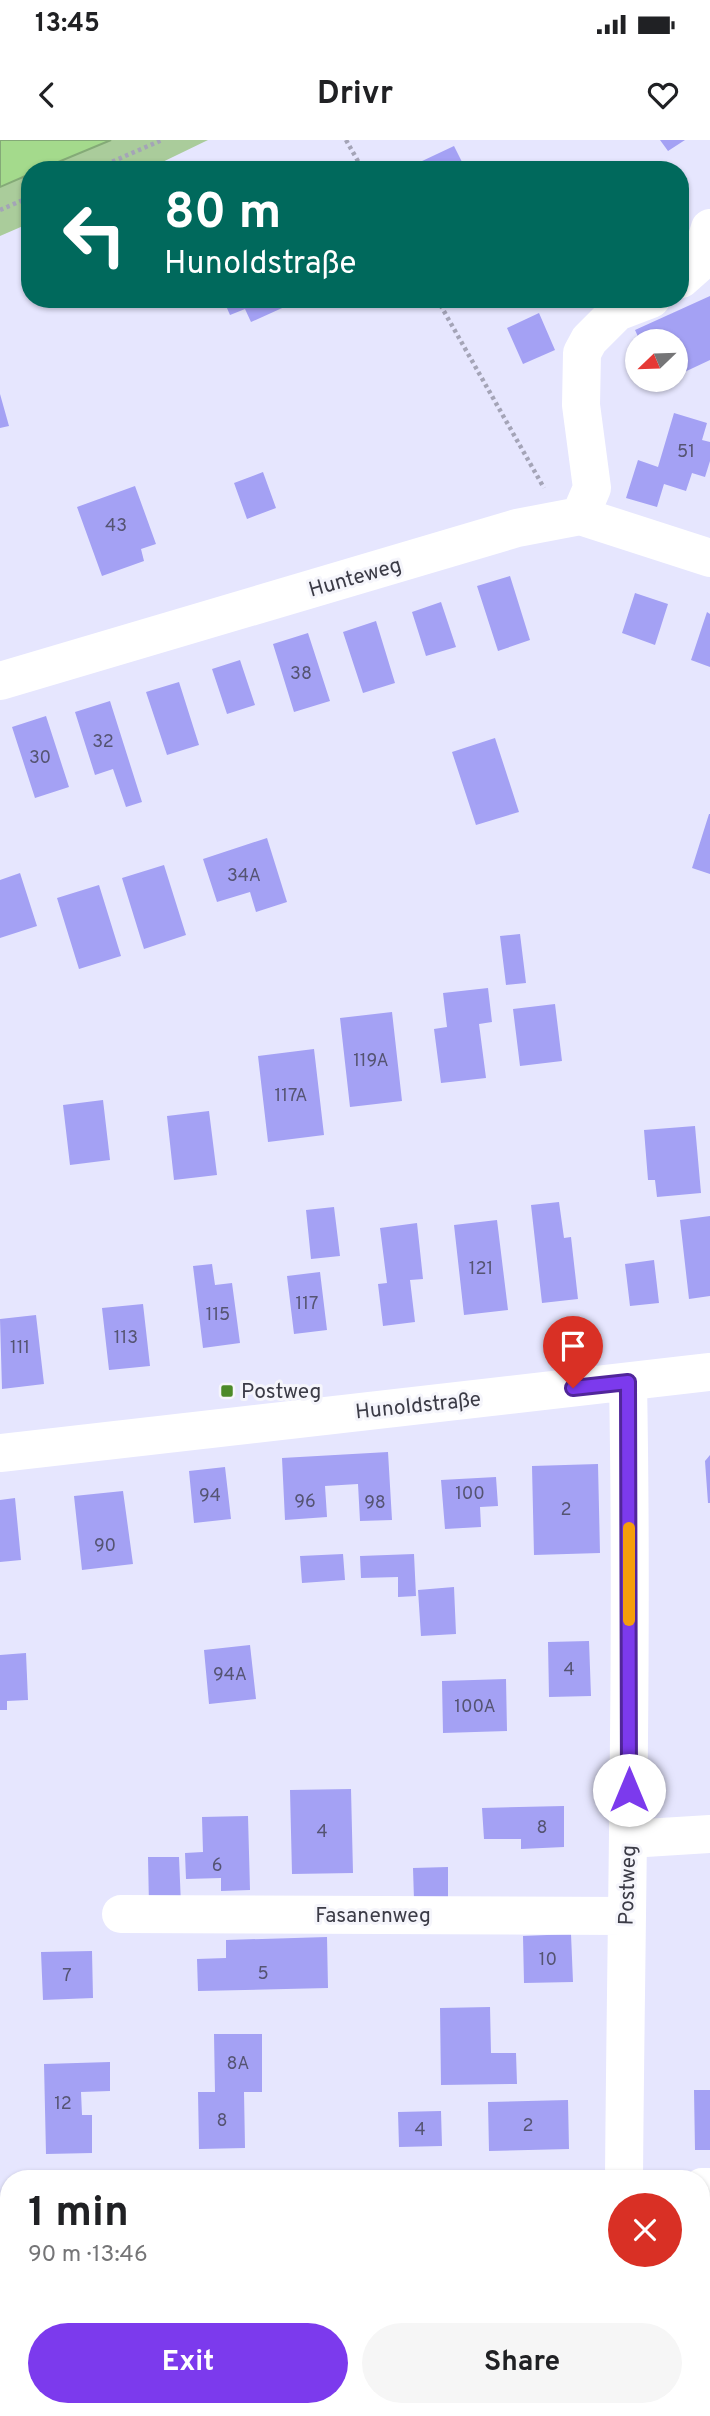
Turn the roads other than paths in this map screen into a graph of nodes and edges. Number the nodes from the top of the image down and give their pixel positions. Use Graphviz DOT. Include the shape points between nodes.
graph roads {
  1 [pos="710,228"];
  2 [pos="689,272"];
  3 [pos="627,308"];
  4 [pos="580,516"];
  5 [pos="710,558"];
  6 [pos="0,681"];
  7 [pos="710,1372"];
  8 [pos="628,1382"];
  9 [pos="0,1453"];
  10 [pos="710,1834"];
  11 [pos="629,1839"];
  12 [pos="121,1914"];
  13 [pos="625,1916"];
  14 [pos="624,2170"];
  1 -- 2 [label="street" via="699,263"];
  3 -- 4 [label="street" via="617,312 582,353 581,405 592,488"];
  4 -- 5 [label="street, Hunteweg"];
  4 -- 6 [label="street, Hunteweg" via="517,527"];
  7 -- 8 [label="street, Hunoldstraße"];
  8 -- 9 [label="street, Hunoldstraße"];
  8 -- 11 [label="street, Postweg"];
  10 -- 11 [label="street"];
  11 -- 13 [label="street, Postweg"];
  12 -- 13 [label="street, Fasanenweg"];
  13 -- 14 [label="street, Postweg"];
}
